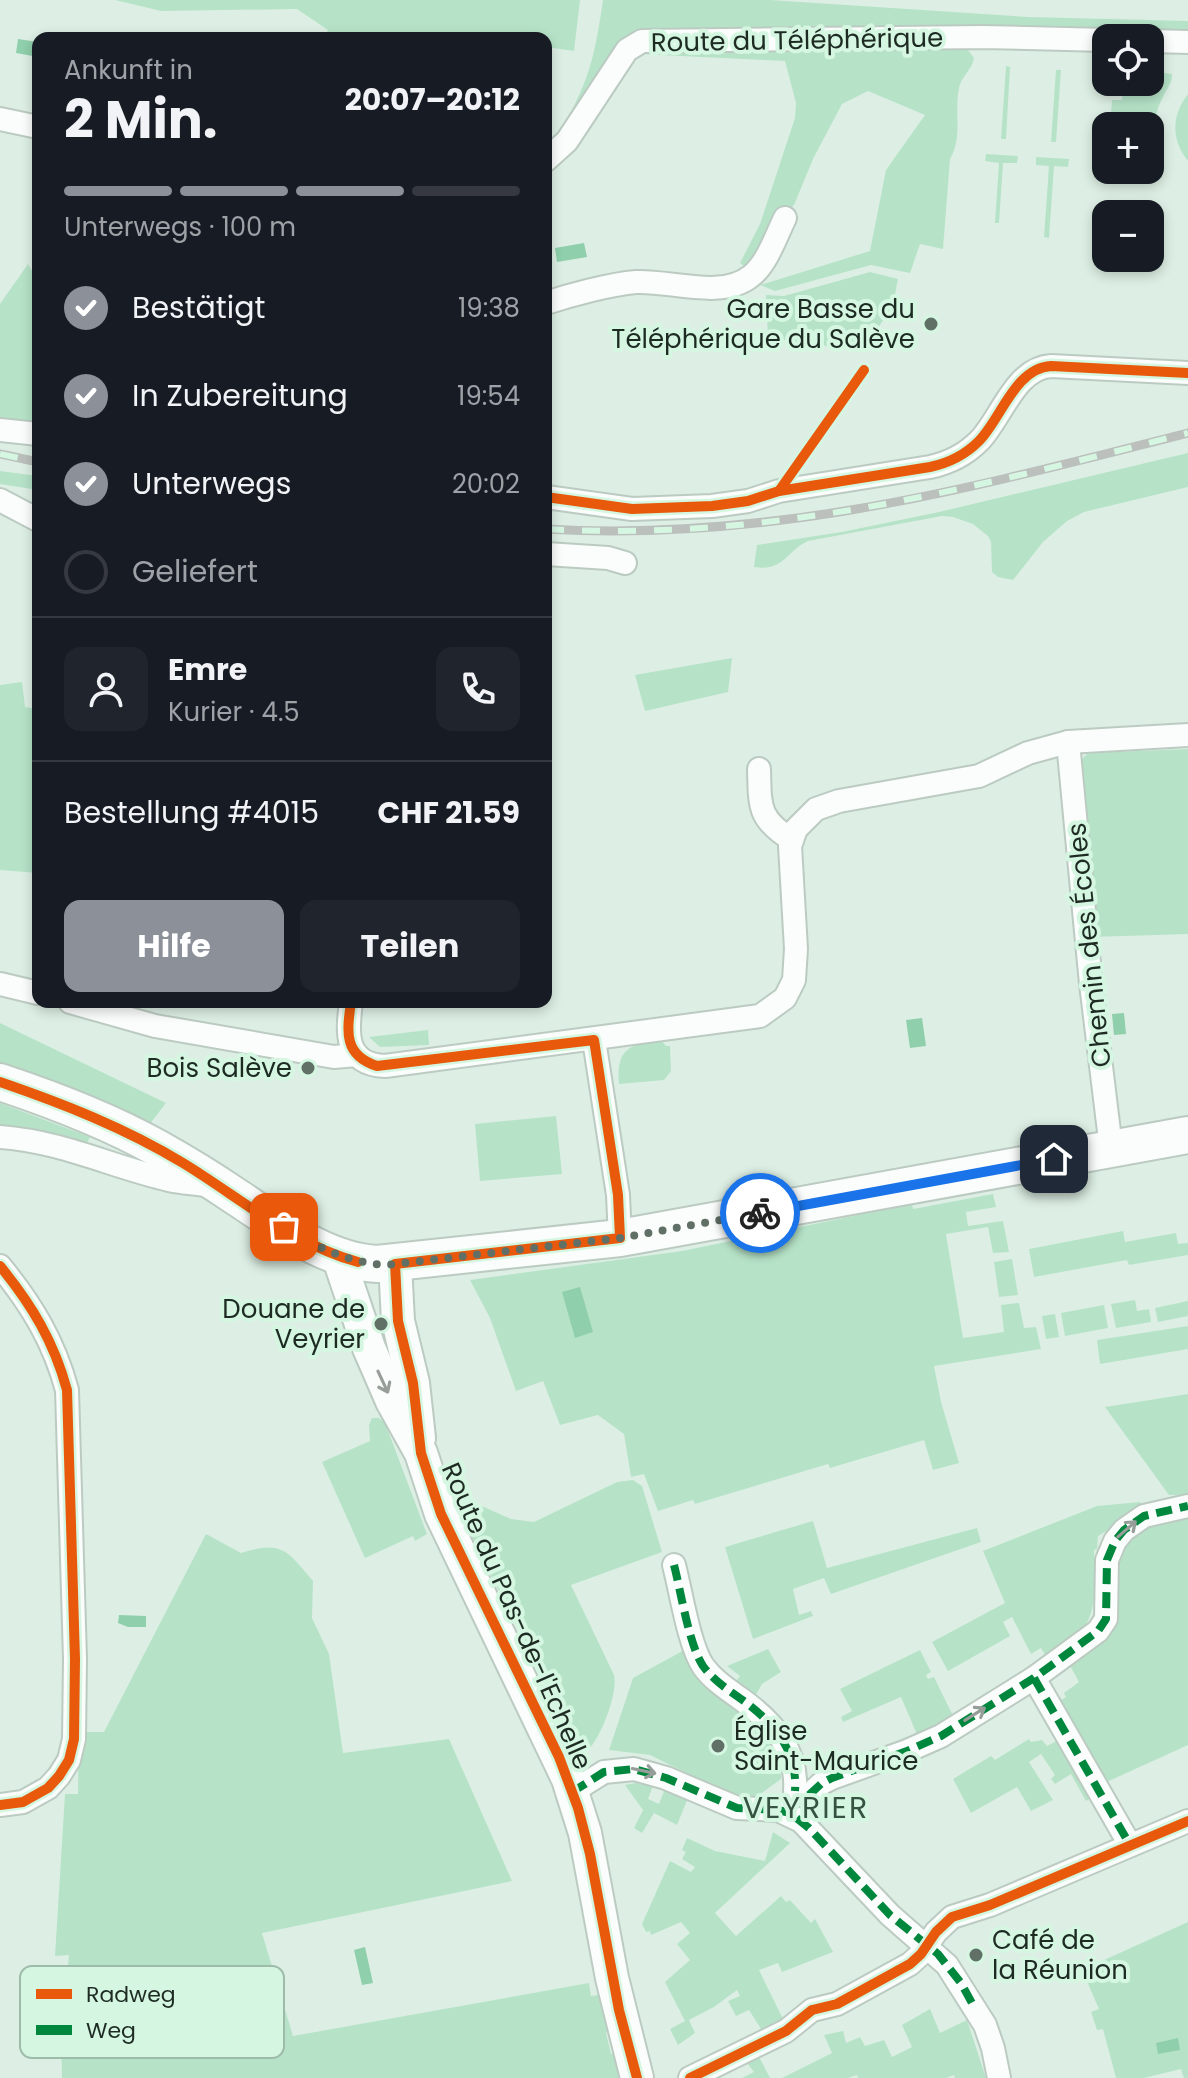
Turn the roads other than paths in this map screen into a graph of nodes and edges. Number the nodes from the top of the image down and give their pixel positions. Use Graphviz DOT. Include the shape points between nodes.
graph roads {
  1 [pos="1092,40"];
  2 [pos="1164,41"];
  3 [pos="1188,42"];
  4 [pos="0,119"];
  5 [pos="32,126"];
  6 [pos="552,155"];
  7 [pos="785,218"];
  8 [pos="552,302"];
  9 [pos="1188,373"];
  10 [pos="0,430"];
  11 [pos="32,433"];
  12 [pos="552,498"];
  13 [pos="0,500"];
  14 [pos="32,517"];
  15 [pos="552,554"];
  16 [pos="625,563"];
  17 [pos="1188,735"];
  18 [pos="1068,742"];
  19 [pos="759,769"];
  20 [pos="792,840"];
  21 [pos="0,984"];
  22 [pos="32,992"];
  23 [pos="91,1008"];
  24 [pos="350,1008"];
  25 [pos="594,1040"];
  26 [pos="357,1055"];
  27 [pos="0,1082"];
  28 [pos="1188,1135"];
  29 [pos="0,1137"];
  30 [pos="1111,1148"];
  31 [pos="223,1188"];
  32 [pos="620,1238"];
  33 [pos="348,1259"];
  34 [pos="395,1264"];
  35 [pos="0,1266"];
  36 [pos="421,1453"];
  37 [pos="1188,1506"];
  38 [pos="674,1565"];
  39 [pos="1034,1678"];
  40 [pos="572,1792"];
  41 [pos="802,1793"];
  42 [pos="0,1805"];
  43 [pos="778,1810"];
  44 [pos="801,1821"];
  45 [pos="1188,1821"];
  46 [pos="1130,1845"];
  47 [pos="926,1944"];
  48 [pos="637,2078"];
  49 [pos="690,2078"];
  50 [pos="999,2078"];
  1 -- 6 [label="street, Route du Téléphérique" via="642,41 627,50 567,141"];
  2 -- 3 [label="street"];
  4 -- 5 [label="street"];
  7 -- 8 [label="street" via="760,265 742,281 699,288 636,282"];
  9 -- 12 [label="street" via="1037,368 977,443 938,465 712,506 632,509"];
  10 -- 11 [label="street"];
  13 -- 14 [label="street"];
  15 -- 16 [label="street"];
  17 -- 18 [label="street"];
  18 -- 20 [label="street" via="979,776 827,804 802,821"];
  18 -- 30 [label="street, Chemin des Écoles"];
  19 -- 20 [label="street" via="764,816"];
  20 -- 25 [label="street" via="796,970 785,998 760,1016"];
  21 -- 22 [label="street"];
  23 -- 26 [label="street" via="155,1026 340,1058"];
  24 -- 26 [label="street" via="348,1032"];
  25 -- 26 [label="street" via="385,1066"];
  25 -- 32 [label="street"];
  27 -- 31 [label="main road" via="114,1125"];
  28 -- 30 [label="main road"];
  29 -- 31 [label="street" via="64,1147 170,1180"];
  30 -- 32 [label="main road"];
  31 -- 33 [label="main road" via="306,1240"];
  32 -- 34 [label="main road"];
  33 -- 34 [label="main road"];
  33 -- 36 [label="main road, Route du Pas-de-l'Echelle, one-way" via="369,1348"];
  34 -- 36 [label="main road, Route du Pas-de-l'Echelle" via="396,1306"];
  35 -- 42 [label="street" via="42,1325 67,1390 76,1695 72,1749 59,1776 35,1796"];
  36 -- 40 [label="main road, Route du Pas-de-l'Echelle" via="441,1514"];
  39 -- 37 [label="street, one-way" via="1104,1625 1109,1552 1124,1530 1144,1516"];
  38 -- 41 [label="street" via="701,1663 777,1732"];
  41 -- 39 [label="street, one-way" via="941,1736"];
  39 -- 46 [label="street"];
  40 -- 43 [label="street, one-way" via="604,1772 647,1770 737,1808"];
  40 -- 48 [label="main road, Route du Pas-de-l'Echelle"];
  41 -- 43 [label="street"];
  41 -- 44 [label="street" via="808,1810"];
  43 -- 44 [label="street"];
  44 -- 47 [label="street" via="890,1915"];
  45 -- 46 [label="street"];
  46 -- 47 [label="street" via="952,1917"];
  47 -- 49 [label="street" via="910,1964 837,2004 812,2010 786,2031"];
  47 -- 50 [label="street" via="961,1983 985,2025"];
}
